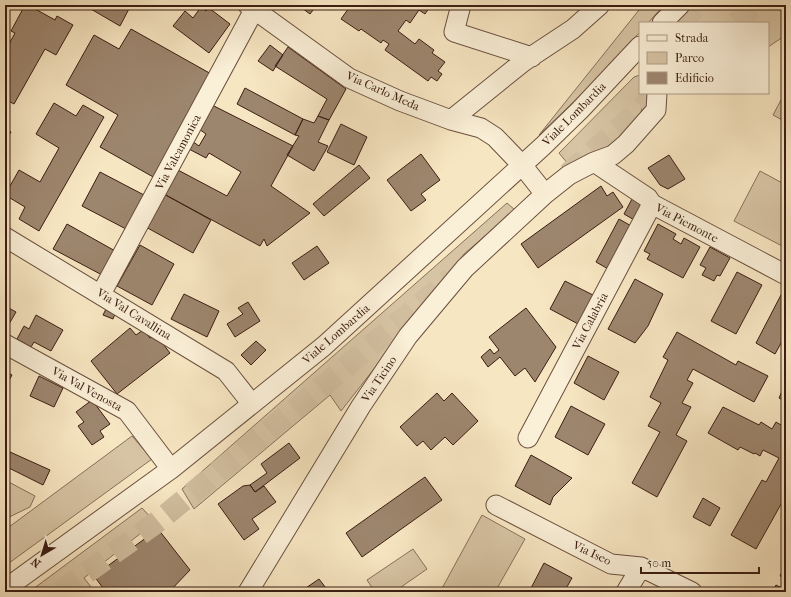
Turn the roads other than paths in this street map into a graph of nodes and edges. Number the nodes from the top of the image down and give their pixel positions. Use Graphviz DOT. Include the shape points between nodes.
graph roads {
  1 [pos="461,5"];
  2 [pos="600,5"];
  3 [pos="251,8"];
  4 [pos="639,47"];
  5 [pos="532,57"];
  6 [pos="657,94"];
  7 [pos="451,120"];
  8 [pos="594,162"];
  9 [pos="522,165"];
  10 [pos="545,194"];
  11 [pos="652,204"];
  12 [pos="5,237"];
  13 [pos="786,275"];
  14 [pos="101,294"];
  15 [pos="5,344"];
  16 [pos="252,404"];
  17 [pos="528,438"];
  18 [pos="171,469"];
  19 [pos="496,504"];
  20 [pos="640,567"];
  21 [pos="5,589"];
  22 [pos="248,592"];
  23 [pos="626,592"];
  24 [pos="692,592"];
  1 -- 5 [label="street" via="454,32"];
  2 -- 5 [label="street" via="573,29"];
  3 -- 7 [label="street, Via Carlo Meda" via="349,78"];
  3 -- 14 [label="street, Via Valcamonica"];
  4 -- 9 [label="street, Viale Lombardia" via="580,110"];
  5 -- 7 [label="street"];
  6 -- 8 [label="street, Via Ticino" via="656,110 626,144 613,155"];
  7 -- 9 [label="street, Via Carlo Meda" via="481,128 495,137"];
  8 -- 10 [label="street, Via Ticino" via="569,175"];
  8 -- 11 [label="street, Via Piemonte" via="648,198"];
  9 -- 10 [label="street, Via Carlo Meda"];
  9 -- 16 [label="street, Viale Lombardia" via="324,346"];
  10 -- 22 [label="street, Via Ticino" via="465,268 408,336 361,406"];
  11 -- 13 [label="street, Via Piemonte"];
  11 -- 17 [label="street, Via Calabria"];
  12 -- 14 [label="street, Via Val Cavallina"];
  14 -- 16 [label="street, Via Val Cavallina" via="226,370"];
  15 -- 18 [label="street, Via Val Venosta" via="127,411"];
  16 -- 18 [label="street, Viale Lombardia"];
  18 -- 21 [label="street, Viale Lombardia"];
  19 -- 20 [label="street, Via Iseo" via="611,564"];
  20 -- 23 [label="street"];
  20 -- 24 [label="street, Via Iseo"];
}
